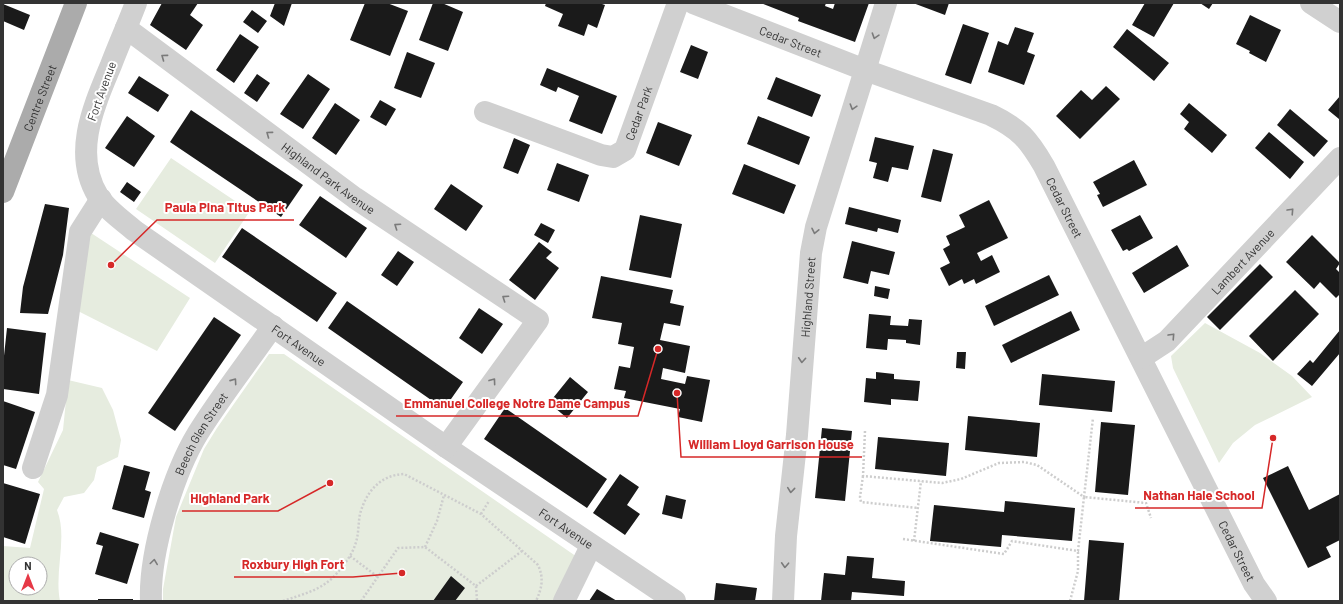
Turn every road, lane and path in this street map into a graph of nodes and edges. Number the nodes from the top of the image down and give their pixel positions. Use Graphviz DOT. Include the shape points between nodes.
graph roads {
  1 [pos="76,3"];
  2 [pos="136,3"];
  3 [pos="678,3"];
  4 [pos="693,3"];
  5 [pos="886,3"];
  6 [pos="1311,3"];
  7 [pos="1340,22"];
  8 [pos="126,28"];
  9 [pos="865,70"];
  10 [pos="485,112"];
  11 [pos="1340,158"];
  12 [pos="3,192"];
  13 [pos="101,199"];
  14 [pos="273,326"];
  15 [pos="1141,358"];
  16 [pos="1093,418"];
  17 [pos="865,432"];
  18 [pos="446,447"];
  19 [pos="33,468"];
  20 [pos="863,476"];
  21 [pos="921,481"];
  22 [pos="444,495"];
  23 [pos="1084,496"];
  24 [pos="488,503"];
  25 [pos="918,508"];
  26 [pos="481,514"];
  27 [pos="1150,518"];
  28 [pos="903,539"];
  29 [pos="914,541"];
  30 [pos="591,546"];
  31 [pos="425,547"];
  32 [pos="522,551"];
  33 [pos="1078,551"];
  34 [pos="349,556"];
  35 [pos="378,577"];
  36 [pos="476,586"];
  37 [pos="151,601"];
  38 [pos="283,601"];
  39 [pos="361,601"];
  40 [pos="477,601"];
  41 [pos="536,601"];
  42 [pos="564,601"];
  43 [pos="675,601"];
  44 [pos="783,601"];
  45 [pos="1070,601"];
  46 [pos="1266,601"];
  1 -- 12 [label="main road, Centre Street"];
  2 -- 8 [label="street, Fort Avenue"];
  3 -- 10 [label="street, Cedar Park" via="625,150 614,157 601,155"];
  4 -- 9 [label="street, Cedar Street"];
  5 -- 9 [label="street, Highland Street, one-way"];
  6 -- 7 [label="street"];
  8 -- 13 [label="street, Fort Avenue" via="93,108 86,136 87,161 93,184"];
  18 -- 8 [label="street, Highland Park Avenue, one-way" via="538,320 355,198"];
  9 -- 15 [label="street, Cedar Street" via="991,115 1011,125 1029,141"];
  9 -- 44 [label="street, Highland Street, one-way" via="816,227 811,253 786,536"];
  15 -- 11 [label="street, Lambert Avenue, one-way" via="1167,341"];
  13 -- 14 [label="street, Fort Avenue" via="109,210 135,231"];
  13 -- 19 [label="street" via="80,232 57,395"];
  14 -- 18 [label="street, Fort Avenue"];
  37 -- 14 [label="street, Beech Glen Street, one-way" via="153,562 163,521 188,454 198,434"];
  15 -- 46 [label="street, Cedar Street" via="1254,584"];
  16 -- 23 [label="path"];
  17 -- 20 [label="path"];
  18 -- 30 [label="street, Fort Avenue"];
  20 -- 21 [label="path"];
  20 -- 25 [label="path" via="861,502"];
  21 -- 23 [label="path" via="954,481 999,463 1024,462 1037,465"];
  21 -- 25 [label="path"];
  22 -- 26 [label="path"];
  22 -- 31 [label="path" via="437,521"];
  22 -- 34 [label="path" via="404,474 395,474 377,482 363,508 355,545"];
  23 -- 27 [label="path" via="1146,503"];
  23 -- 33 [label="path"];
  24 -- 26 [label="path"];
  25 -- 29 [label="path"];
  26 -- 32 [label="path"];
  28 -- 29 [label="path"];
  29 -- 33 [label="path" via="1004,554 1012,541"];
  30 -- 42 [label="street"];
  30 -- 43 [label="street, Fort Avenue"];
  31 -- 35 [label="path" via="398,548"];
  31 -- 36 [label="path"];
  32 -- 36 [label="path"];
  32 -- 41 [label="path" via="538,565 542,573 542,585"];
  33 -- 45 [label="path" via="1078,571"];
  34 -- 35 [label="path"];
  34 -- 38 [label="path" via="327,583"];
  35 -- 39 [label="path"];
  36 -- 40 [label="path"];
}
